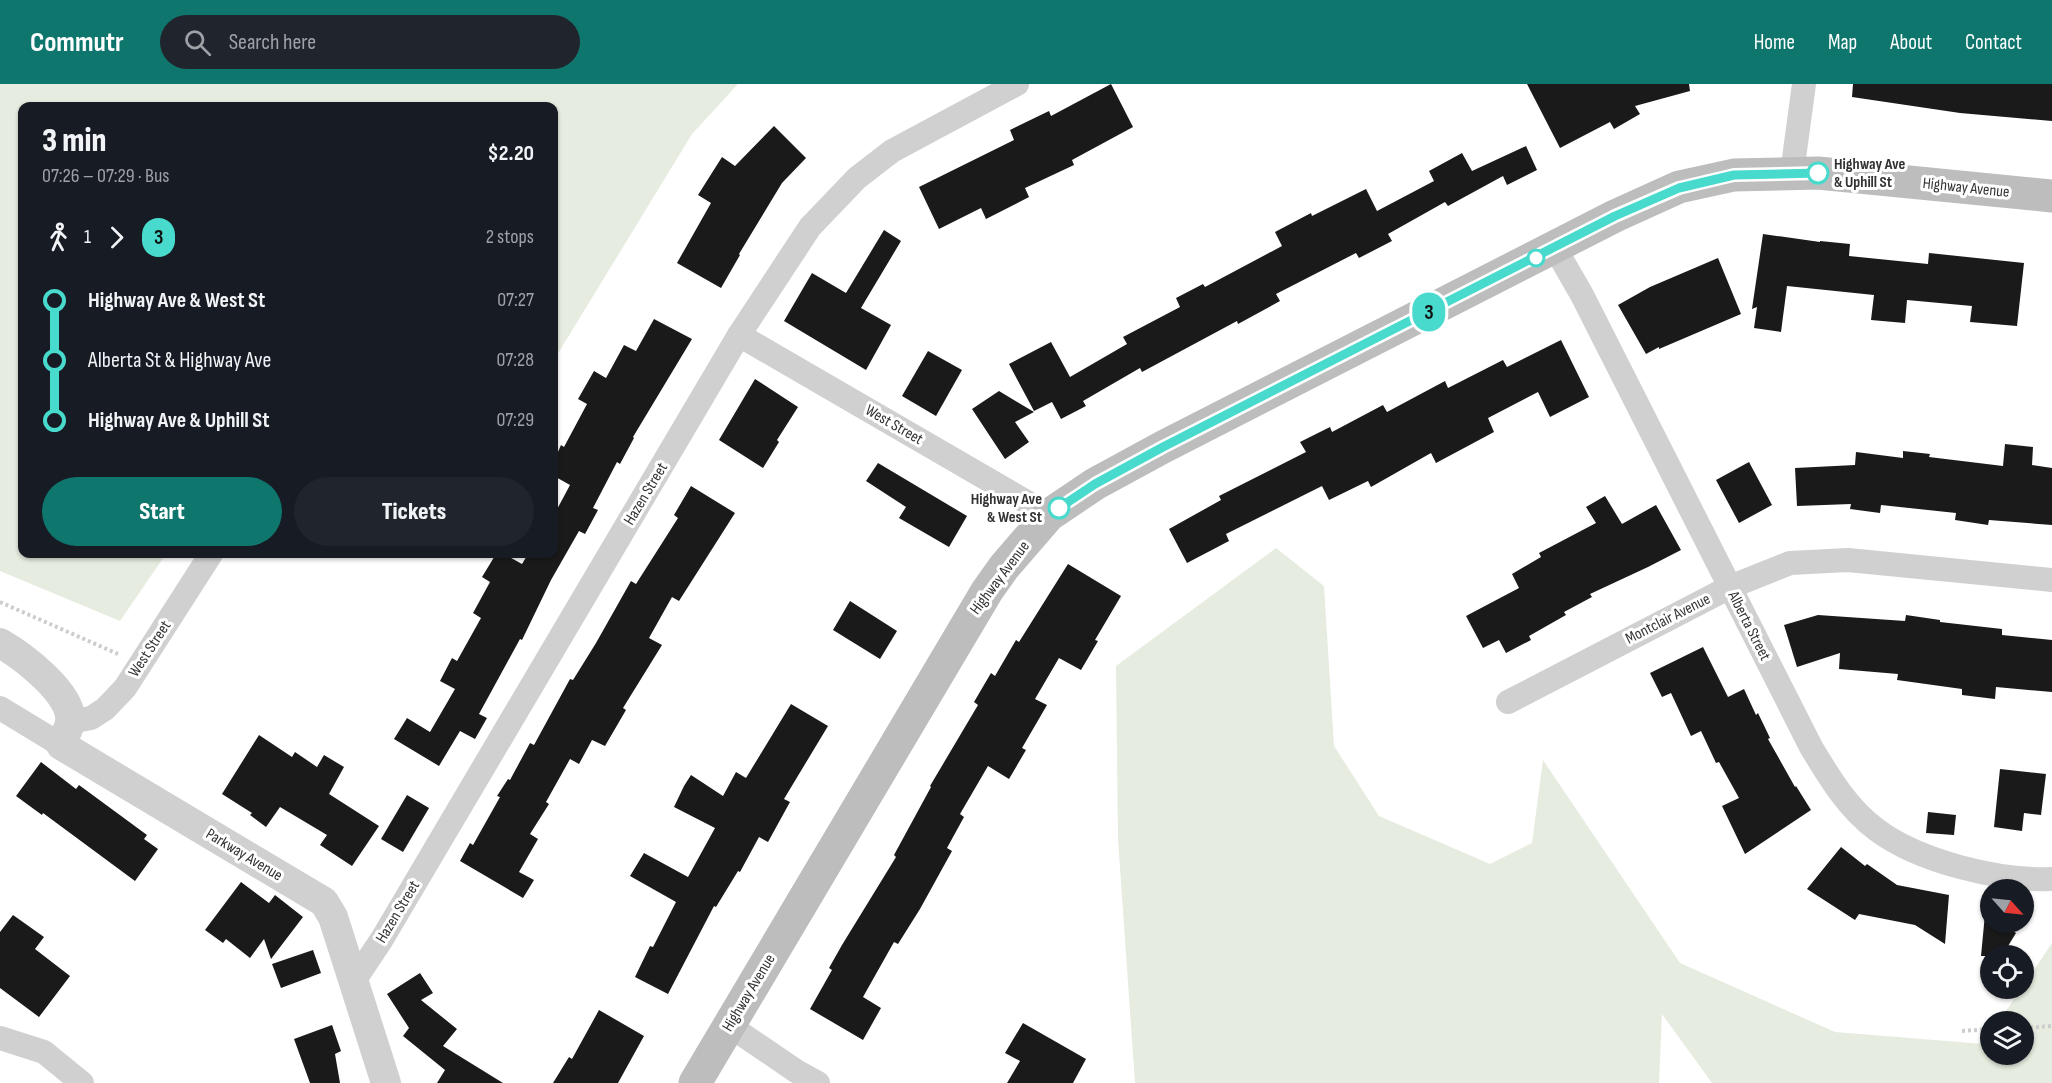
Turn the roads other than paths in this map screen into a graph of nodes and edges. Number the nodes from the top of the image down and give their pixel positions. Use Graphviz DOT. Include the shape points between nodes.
graph roads {
  1 [pos="1017,84"];
  2 [pos="1804,84"];
  3 [pos="1792,173"];
  4 [pos="2052,196"];
  5 [pos="1555,248"];
  6 [pos="740,335"];
  7 [pos="1049,515"];
  8 [pos="208,558"];
  9 [pos="2052,580"];
  10 [pos="1730,587"];
  11 [pos="0,643"];
  12 [pos="1508,702"];
  13 [pos="0,708"];
  14 [pos="65,733"];
  15 [pos="2051,879"];
  16 [pos="354,981"];
  17 [pos="730,1026"];
  18 [pos="0,1038"];
  19 [pos="82,1083"];
  20 [pos="386,1083"];
  21 [pos="696,1083"];
  22 [pos="818,1083"];
  1 -- 6 [label="street, Hazen Street" via="892,151 857,178 810,227"];
  2 -- 3 [label="street"];
  3 -- 4 [label="main road, Highway Avenue"];
  3 -- 5 [label="main road, Highway Avenue" via="1734,175 1679,188"];
  5 -- 7 [label="main road, Highway Avenue" via="1163,447 1095,484"];
  5 -- 10 [label="street, Alberta Street"];
  6 -- 7 [label="street, West Street"];
  6 -- 16 [label="street, Hazen Street"];
  7 -- 17 [label="main road, Highway Avenue" via="1004,567 971,616"];
  8 -- 14 [label="street, West Street" via="126,688 105,709"];
  9 -- 10 [label="street, Montclair Avenue" via="1848,560 1790,563"];
  10 -- 12 [label="street, Montclair Avenue"];
  10 -- 15 [label="street, Alberta Street" via="1810,747 1854,808 1877,830 1926,856 2002,876"];
  11 -- 14 [label="street" via="51,682 68,708"];
  13 -- 14 [label="street, Parkway Avenue"];
  14 -- 16 [label="street, Parkway Avenue" via="324,902 333,917"];
  16 -- 20 [label="street, Parkway Avenue"];
  17 -- 21 [label="main road, Highway Avenue"];
  17 -- 22 [label="street"];
  18 -- 19 [label="street" via="44,1052"];
}
